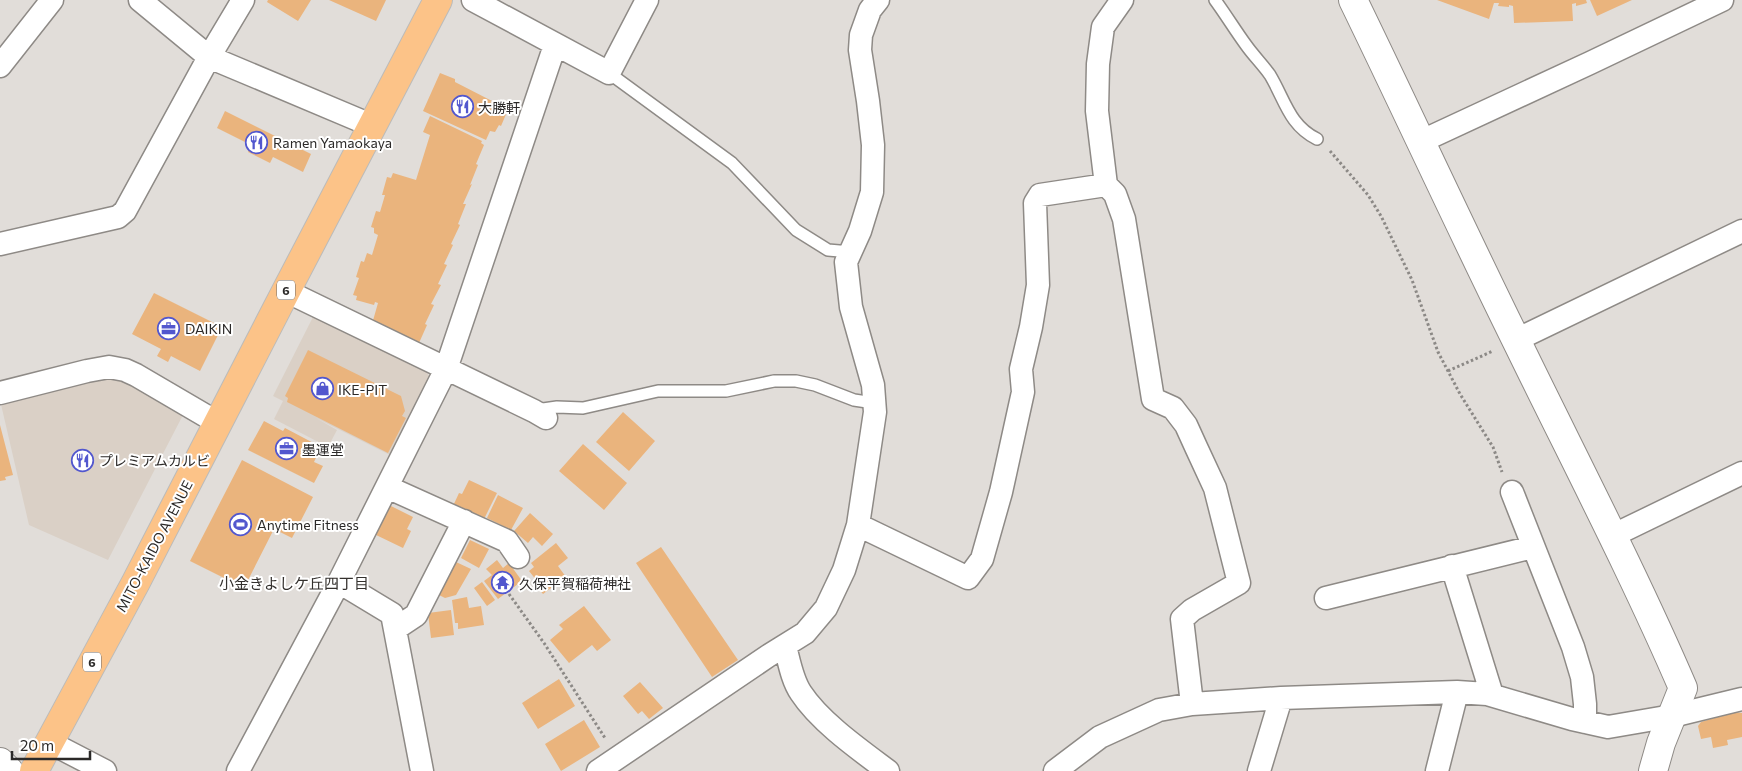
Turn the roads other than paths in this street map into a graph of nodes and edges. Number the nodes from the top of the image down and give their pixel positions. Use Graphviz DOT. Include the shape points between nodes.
graph roads {
  1 [pos="52,0"];
  2 [pos="140,0"];
  3 [pos="243,0"];
  4 [pos="438,0"];
  5 [pos="473,0"];
  6 [pos="648,0"];
  7 [pos="878,0"];
  8 [pos="1122,0"];
  9 [pos="1215,0"];
  10 [pos="1353,0"];
  11 [pos="1722,0"];
  12 [pos="555,45"];
  13 [pos="209,56"];
  14 [pos="0,66"];
  15 [pos="609,73"];
  16 [pos="373,126"];
  17 [pos="1317,138"];
  18 [pos="1422,141"];
  19 [pos="1106,185"];
  20 [pos="1742,231"];
  21 [pos="0,244"];
  22 [pos="850,252"];
  23 [pos="286,291"];
  24 [pos="1516,340"];
  25 [pos="446,369"];
  26 [pos="0,393"];
  27 [pos="874,403"];
  28 [pos="539,414"];
  29 [pos="218,423"];
  30 [pos="1742,473"];
  31 [pos="387,487"];
  32 [pos="1512,492"];
  33 [pos="464,521"];
  34 [pos="858,526"];
  35 [pos="1612,536"];
  36 [pos="1533,547"];
  37 [pos="518,556"];
  38 [pos="1452,566"];
  39 [pos="339,582"];
  40 [pos="1326,598"];
  41 [pos="395,629"];
  42 [pos="785,646"];
  43 [pos="1457,692"];
  44 [pos="1492,695"];
  45 [pos="1280,698"];
  46 [pos="1742,699"];
  47 [pos="1192,704"];
  48 [pos="1672,716"];
  49 [pos="1585,722"];
  50 [pos="49,742"];
  51 [pos="0,762"];
  52 [pos="9,771"];
  53 [pos="34,771"];
  54 [pos="105,771"];
  55 [pos="238,771"];
  56 [pos="422,771"];
  57 [pos="598,771"];
  58 [pos="888,771"];
  59 [pos="1055,771"];
  60 [pos="1259,771"];
  61 [pos="1437,771"];
  62 [pos="1653,771"];
  1 -- 14 [label="street"];
  2 -- 13 [label="street"];
  3 -- 13 [label="street"];
  4 -- 16 [label="highway, MITO-KAIDO AVENUE / 6"];
  5 -- 12 [label="street"];
  6 -- 15 [label="street"];
  7 -- 22 [label="street" via="867,18 860,50 873,145 872,192"];
  8 -- 19 [label="street" via="1103,27 1098,64 1097,111"];
  9 -- 17 [label="lane" via="1270,76 1283,104 1300,128"];
  10 -- 18 [label="street"];
  11 -- 18 [label="street"];
  12 -- 15 [label="street"];
  12 -- 25 [label="street"];
  13 -- 16 [label="street"];
  13 -- 21 [label="street" via="126,211 118,217"];
  15 -- 22 [label="lane" via="732,163 796,230 828,250"];
  16 -- 23 [label="highway, MITO-KAIDO AVENUE / 6"];
  18 -- 24 [label="street"];
  19 -- 34 [label="street" via="1040,195 1035,203 1038,285 1021,369 1023,392 982,559 968,578"];
  19 -- 47 [label="street" via="1115,194 1124,219 1153,399 1173,408 1186,425 1208,472 1239,583 1182,619"];
  20 -- 24 [label="street"];
  22 -- 27 [label="street" via="846,262 848,289 873,385"];
  23 -- 25 [label="street"];
  23 -- 29 [label="highway, MITO-KAIDO AVENUE / 6"];
  24 -- 35 [label="street"];
  25 -- 28 [label="street"];
  25 -- 31 [label="street"];
  26 -- 29 [label="street" via="109,367 136,375"];
  27 -- 28 [label="lane" via="854,400 815,385 774,381 726,391 658,391 582,408 557,407"];
  27 -- 34 [label="street"];
  29 -- 50 [label="highway, MITO-KAIDO AVENUE / 6"];
  30 -- 35 [label="street"];
  31 -- 33 [label="street"];
  31 -- 39 [label="street"];
  32 -- 36 [label="street"];
  33 -- 37 [label="street" via="507,540"];
  33 -- 41 [label="street" via="416,615"];
  34 -- 42 [label="street" via="844,570 826,608 805,633"];
  35 -- 48 [label="street" via="1683,688"];
  36 -- 38 [label="street"];
  36 -- 49 [label="street" via="1582,677"];
  38 -- 40 [label="street"];
  38 -- 44 [label="street"];
  39 -- 41 [label="street" via="392,614"];
  39 -- 55 [label="street"];
  41 -- 56 [label="street"];
  42 -- 57 [label="street"];
  42 -- 58 [label="street" via="800,692 840,734"];
  43 -- 44 [label="street"];
  43 -- 45 [label="street"];
  43 -- 61 [label="street"];
  44 -- 49 [label="street"];
  45 -- 47 [label="street"];
  45 -- 60 [label="street"];
  46 -- 48 [label="street"];
  47 -- 59 [label="street" via="1159,710 1100,737"];
  48 -- 49 [label="street" via="1608,727"];
  48 -- 62 [label="street"];
  50 -- 53 [label="highway, MITO-KAIDO AVENUE / 6"];
  50 -- 54 [label="street"];
  51 -- 52 [label="street"];
}
